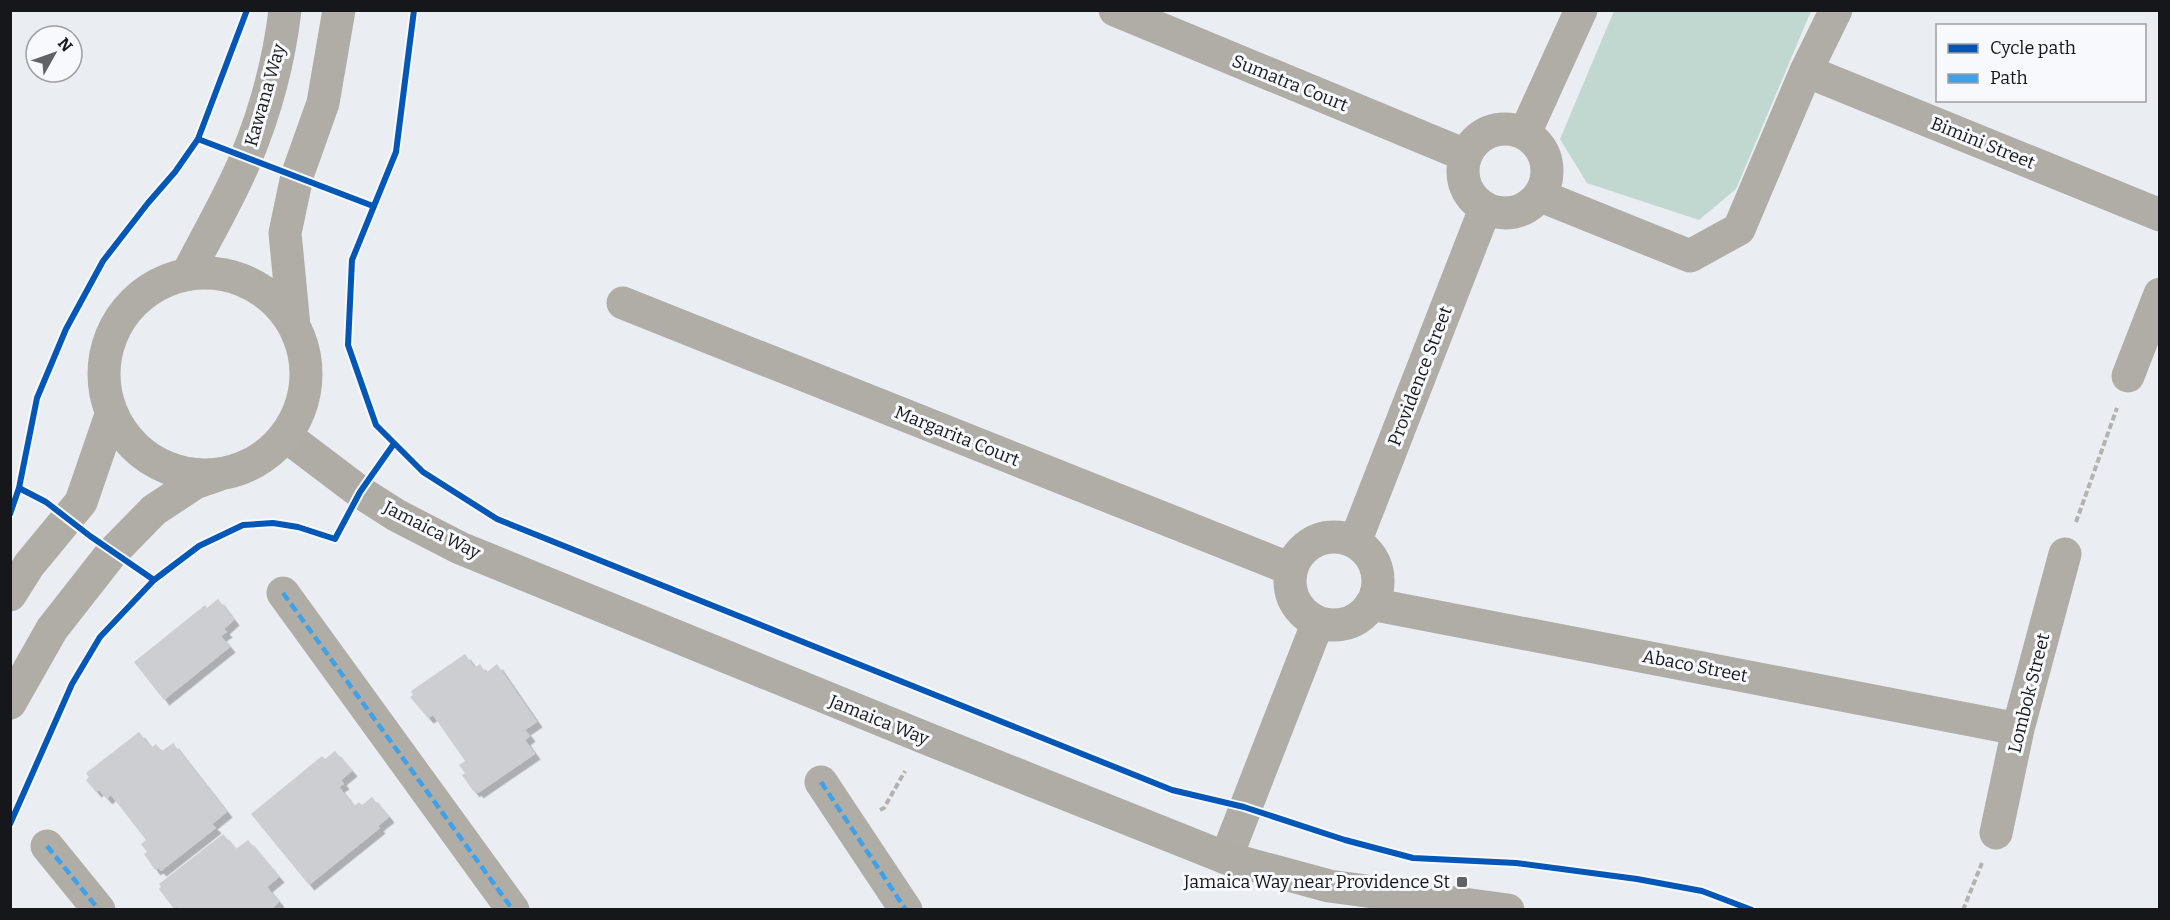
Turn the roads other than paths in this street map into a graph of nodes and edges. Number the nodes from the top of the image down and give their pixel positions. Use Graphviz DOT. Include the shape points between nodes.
graph roads {
  1 [pos="285,10"];
  2 [pos="339,10"];
  3 [pos="1115,10"];
  4 [pos="1581,10"];
  5 [pos="1836,10"];
  6 [pos="1806,71"];
  7 [pos="1525,134"];
  8 [pos="1465,155"];
  9 [pos="1541,196"];
  10 [pos="1485,209"];
  11 [pos="2160,215"];
  12 [pos="188,273"];
  13 [pos="2160,294"];
  14 [pos="623,303"];
  15 [pos="294,326"];
  16 [pos="2128,376"];
  17 [pos="111,415"];
  18 [pos="286,436"];
  19 [pos="246,467"];
  20 [pos="1355,542"];
  21 [pos="2065,554"];
  22 [pos="1291,569"];
  23 [pos="283,593"];
  24 [pos="10,595"];
  25 [pos="1371,604"];
  26 [pos="1318,622"];
  27 [pos="10,703"];
  28 [pos="2018,729"];
  29 [pos="821,782"];
  30 [pos="1996,833"];
  31 [pos="47,846"];
  32 [pos="1226,858"];
  33 [pos="99,909"];
  34 [pos="513,909"];
  35 [pos="906,909"];
  36 [pos="1508,909"];
  1 -- 12 [label="main road, Kawana Way" via="281,46 246,158"];
  2 -- 15 [label="main road" via="323,104 297,176 285,233"];
  3 -- 8 [label="street, Sumatra Court"];
  4 -- 7 [label="street"];
  5 -- 6 [label="street"];
  6 -- 9 [label="street" via="1739,230 1690,256"];
  6 -- 11 [label="street, Bimini Street"];
  7 -- 8 [label="street" via="1504,128 1489,131 1473,142"];
  7 -- 9 [label="street" via="1537,143 1547,162 1548,177"];
  8 -- 10 [label="street" via="1465,187"];
  9 -- 10 [label="street" via="1515,213"];
  10 -- 20 [label="street, Providence Street"];
  12 -- 15 [label="main road" via="219,273 249,283 274,301"];
  12 -- 17 [label="main road" via="156,284 128,306 111,335 103,368"];
  13 -- 16 [label="street"];
  14 -- 22 [label="street, Margarita Court"];
  15 -- 18 [label="main road" via="305,359 304,394 298,416"];
  17 -- 19 [label="main road" via="147,458 179,472 213,475"];
  17 -- 24 [label="main road" via="81,502 29,565"];
  18 -- 19 [label="main road"];
  18 -- 32 [label="street, Jamaica Way" via="360,492 460,548"];
  19 -- 27 [label="main road" via="195,483 154,510 110,555 52,629"];
  20 -- 22 [label="street" via="1326,537 1311,543"];
  20 -- 25 [label="street" via="1367,552 1376,569 1378,585"];
  21 -- 28 [label="street, Lombok Street"];
  22 -- 26 [label="street" via="1290,588 1295,602 1305,615"];
  23 -- 34 [label="street"];
  25 -- 26 [label="street" via="1362,616 1345,624 1329,626"];
  25 -- 28 [label="street, Abaco Street"];
  26 -- 32 [label="street"];
  28 -- 30 [label="street, Lombok Street"];
  29 -- 35 [label="street"];
  31 -- 33 [label="street"];
  32 -- 36 [label="street, Jamaica Way" via="1329,886"];
}
